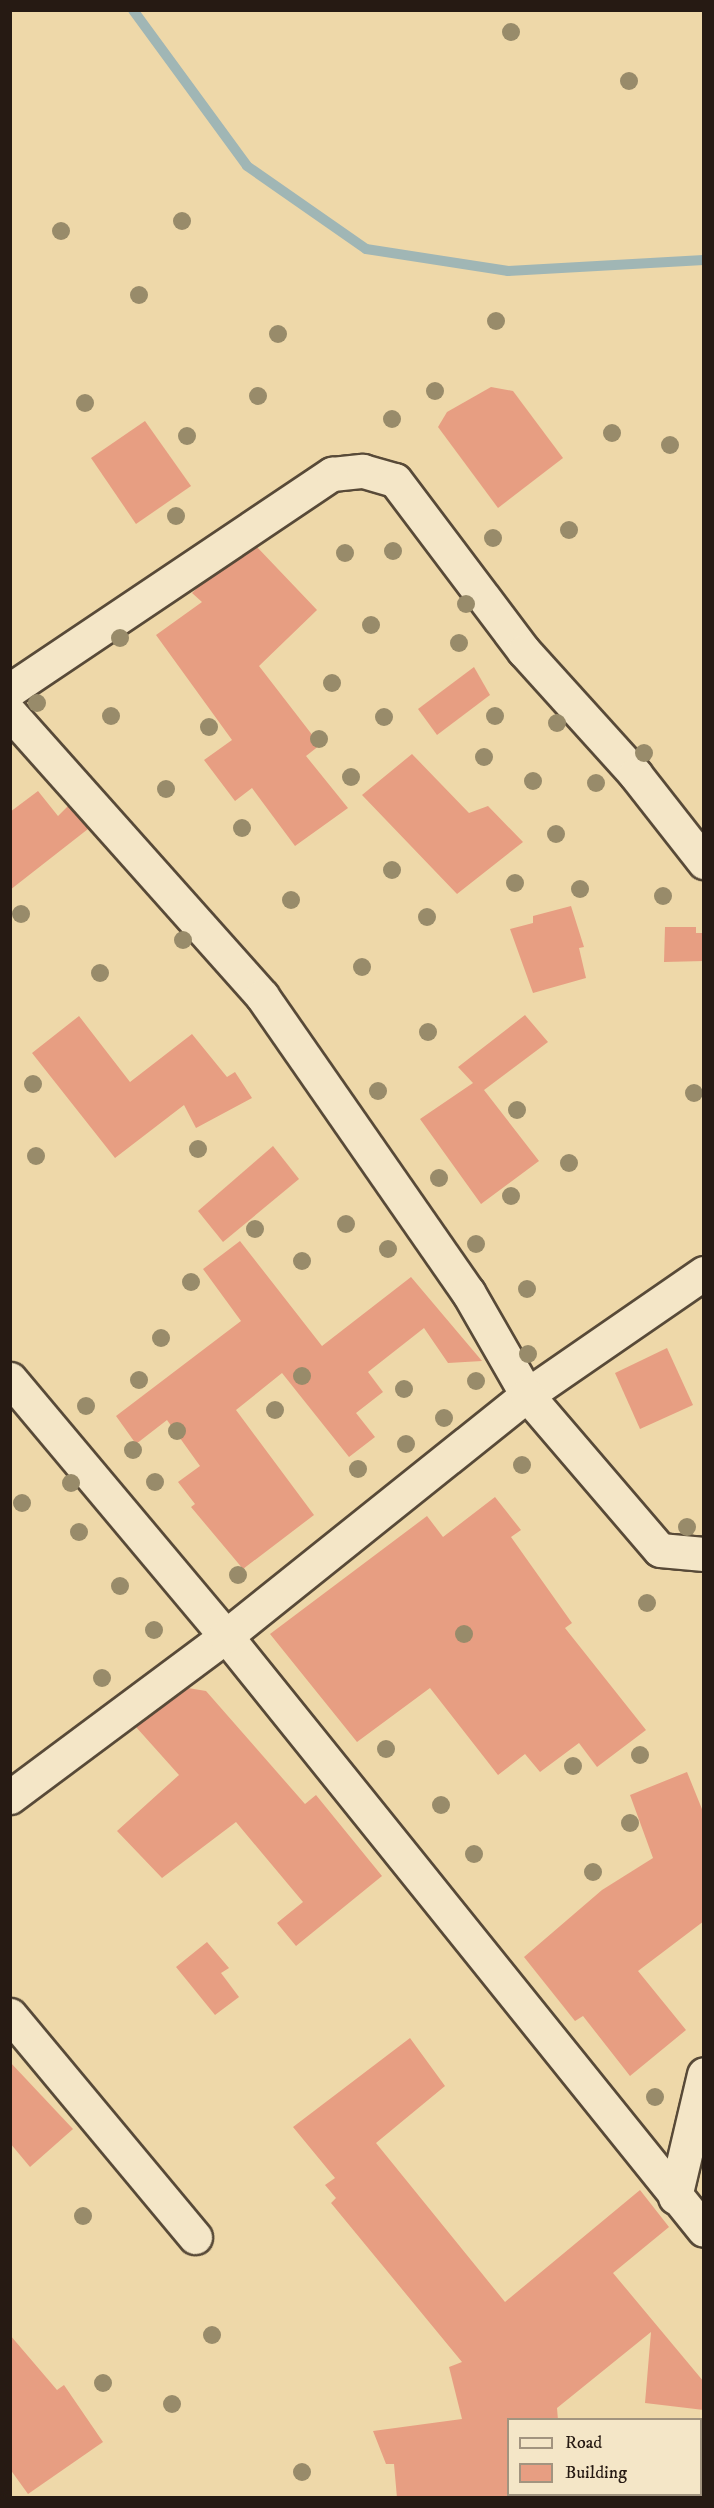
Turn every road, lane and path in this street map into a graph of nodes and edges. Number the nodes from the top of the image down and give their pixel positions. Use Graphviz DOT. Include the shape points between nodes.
graph roads {
  1 [pos="10,690"];
  2 [pos="10,713"];
  3 [pos="704,862"];
  4 [pos="704,1273"];
  5 [pos="10,1379"];
  6 [pos="527,1395"];
  7 [pos="704,1554"];
  8 [pos="226,1636"];
  9 [pos="10,1797"];
  10 [pos="10,2015"];
  11 [pos="704,2074"];
  12 [pos="675,2197"];
  13 [pos="704,2230"];
  14 [pos="195,2237"];
  1 -- 3 [label="street" via="332,474 363,471 395,480 524,651 635,774"];
  2 -- 6 [label="street" via="262,996 468,1293"];
  4 -- 6 [label="street"];
  5 -- 8 [label="street"];
  6 -- 7 [label="street" via="660,1550"];
  6 -- 8 [label="street"];
  8 -- 9 [label="street"];
  8 -- 12 [label="street"];
  10 -- 14 [label="street"];
  11 -- 12 [label="street"];
  12 -- 13 [label="street"];
}
